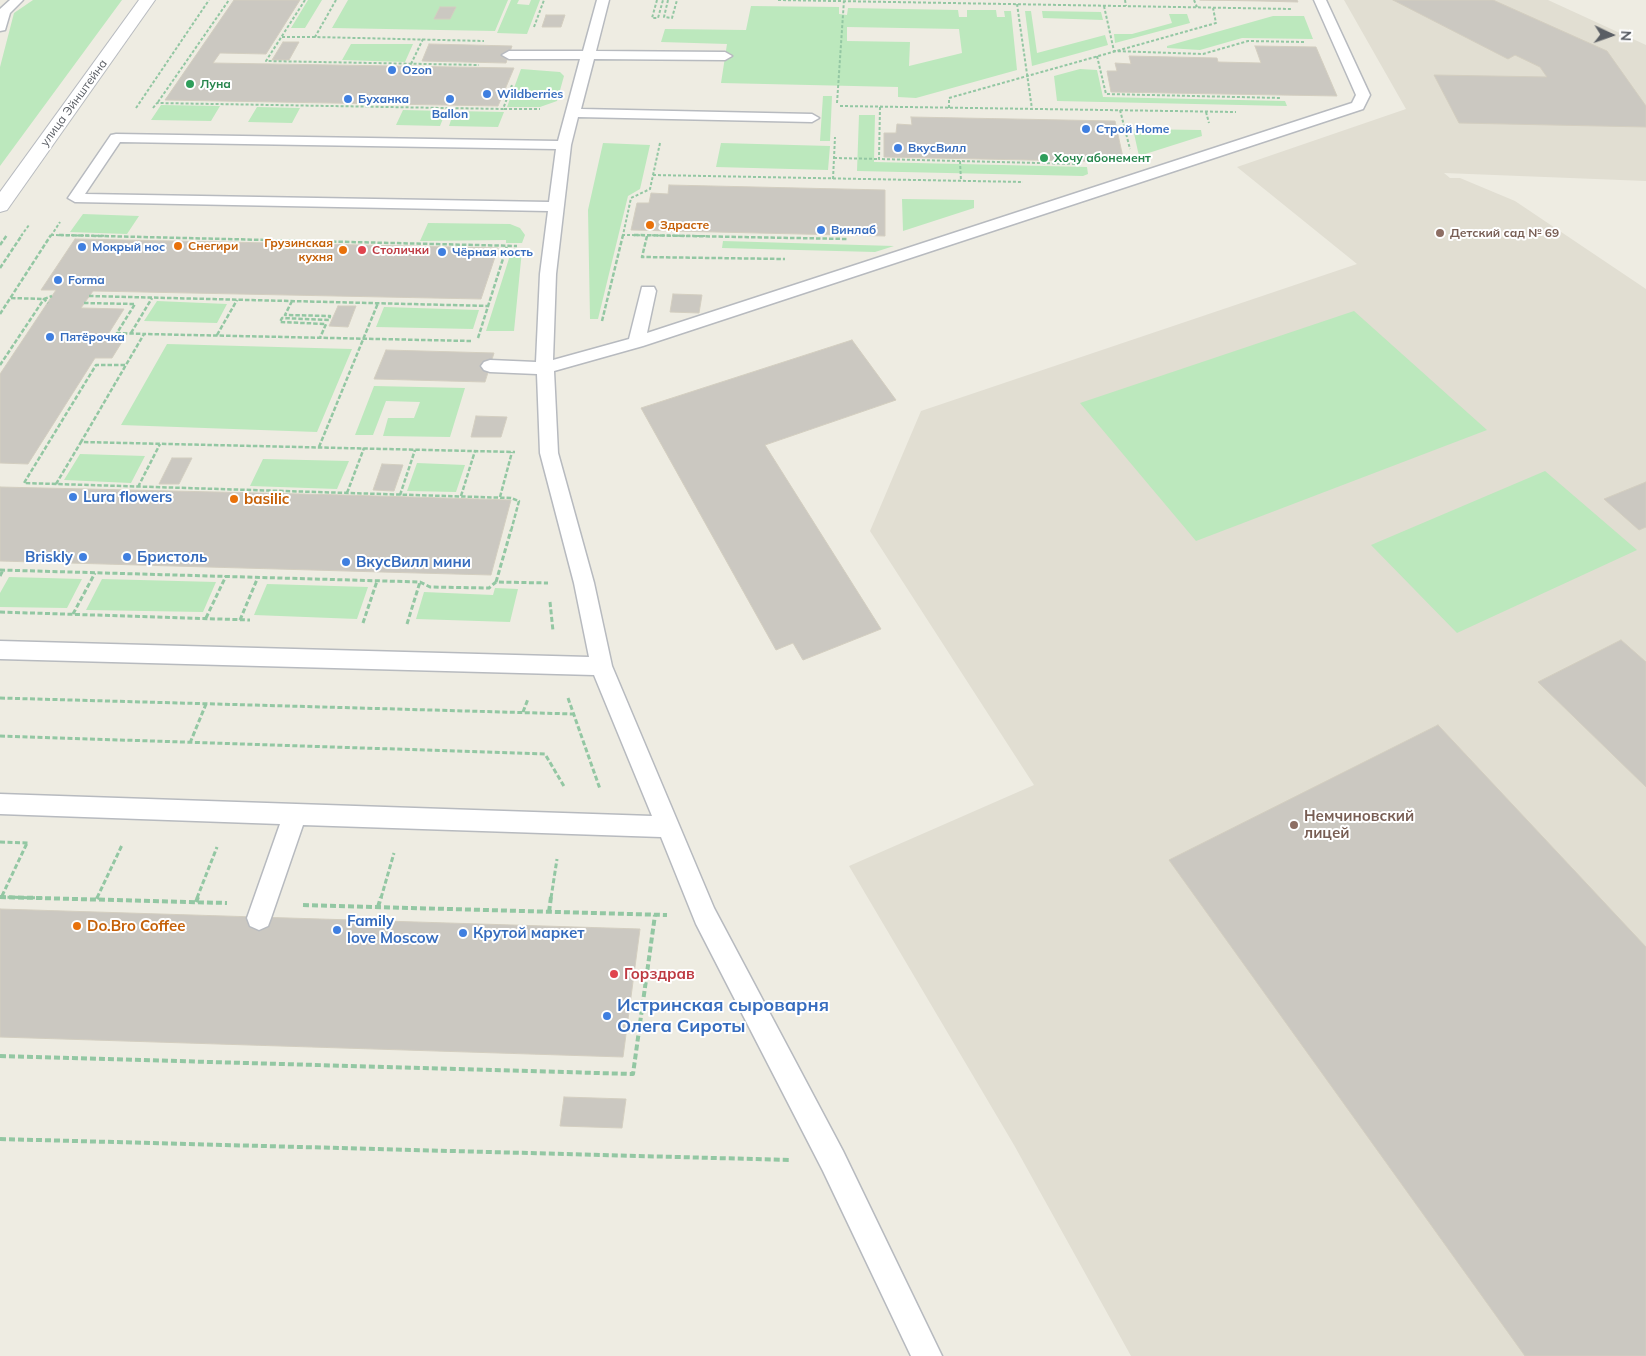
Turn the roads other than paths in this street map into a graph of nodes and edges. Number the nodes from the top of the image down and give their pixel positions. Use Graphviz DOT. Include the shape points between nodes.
graph roads {
  1 [pos="17,0"];
  2 [pos="147,0"];
  3 [pos="603,0"];
  4 [pos="1320,0"];
  5 [pos="0,27"];
  6 [pos="588,54"];
  7 [pos="509,55"];
  8 [pos="725,56"];
  9 [pos="573,112"];
  10 [pos="812,118"];
  11 [pos="564,146"];
  12 [pos="0,206"];
  13 [pos="556,207"];
  14 [pos="648,291"];
  15 [pos="636,342"];
  16 [pos="490,366"];
  17 [pos="545,368"];
  18 [pos="0,650"];
  19 [pos="601,666"];
  20 [pos="0,804"];
  21 [pos="295,814"];
  22 [pos="667,827"];
  23 [pos="262,911"];
  24 [pos="927,1356"];
  1 -- 5 [label="lane" via="4,12"];
  2 -- 12 [label="street, улица Эйнштейна"];
  3 -- 6 [label="lane"];
  4 -- 15 [label="lane" via="1363,95 1358,106"];
  6 -- 7 [label="lane"];
  6 -- 8 [label="lane"];
  6 -- 9 [label="lane"];
  9 -- 10 [label="lane"];
  9 -- 11 [label="lane"];
  11 -- 13 [label="lane"];
  11 -- 13 [label="lane" via="116,138 75,198"];
  13 -- 17 [label="lane" via="548,274"];
  14 -- 15 [label="lane"];
  15 -- 17 [label="lane"];
  16 -- 17 [label="lane"];
  17 -- 19 [label="lane" via="549,453 584,584"];
  18 -- 19 [label="lane"];
  19 -- 22 [label="lane"];
  20 -- 21 [label="lane"];
  21 -- 22 [label="lane"];
  21 -- 23 [label="lane"];
  22 -- 24 [label="lane" via="705,916 833,1161"];
}
